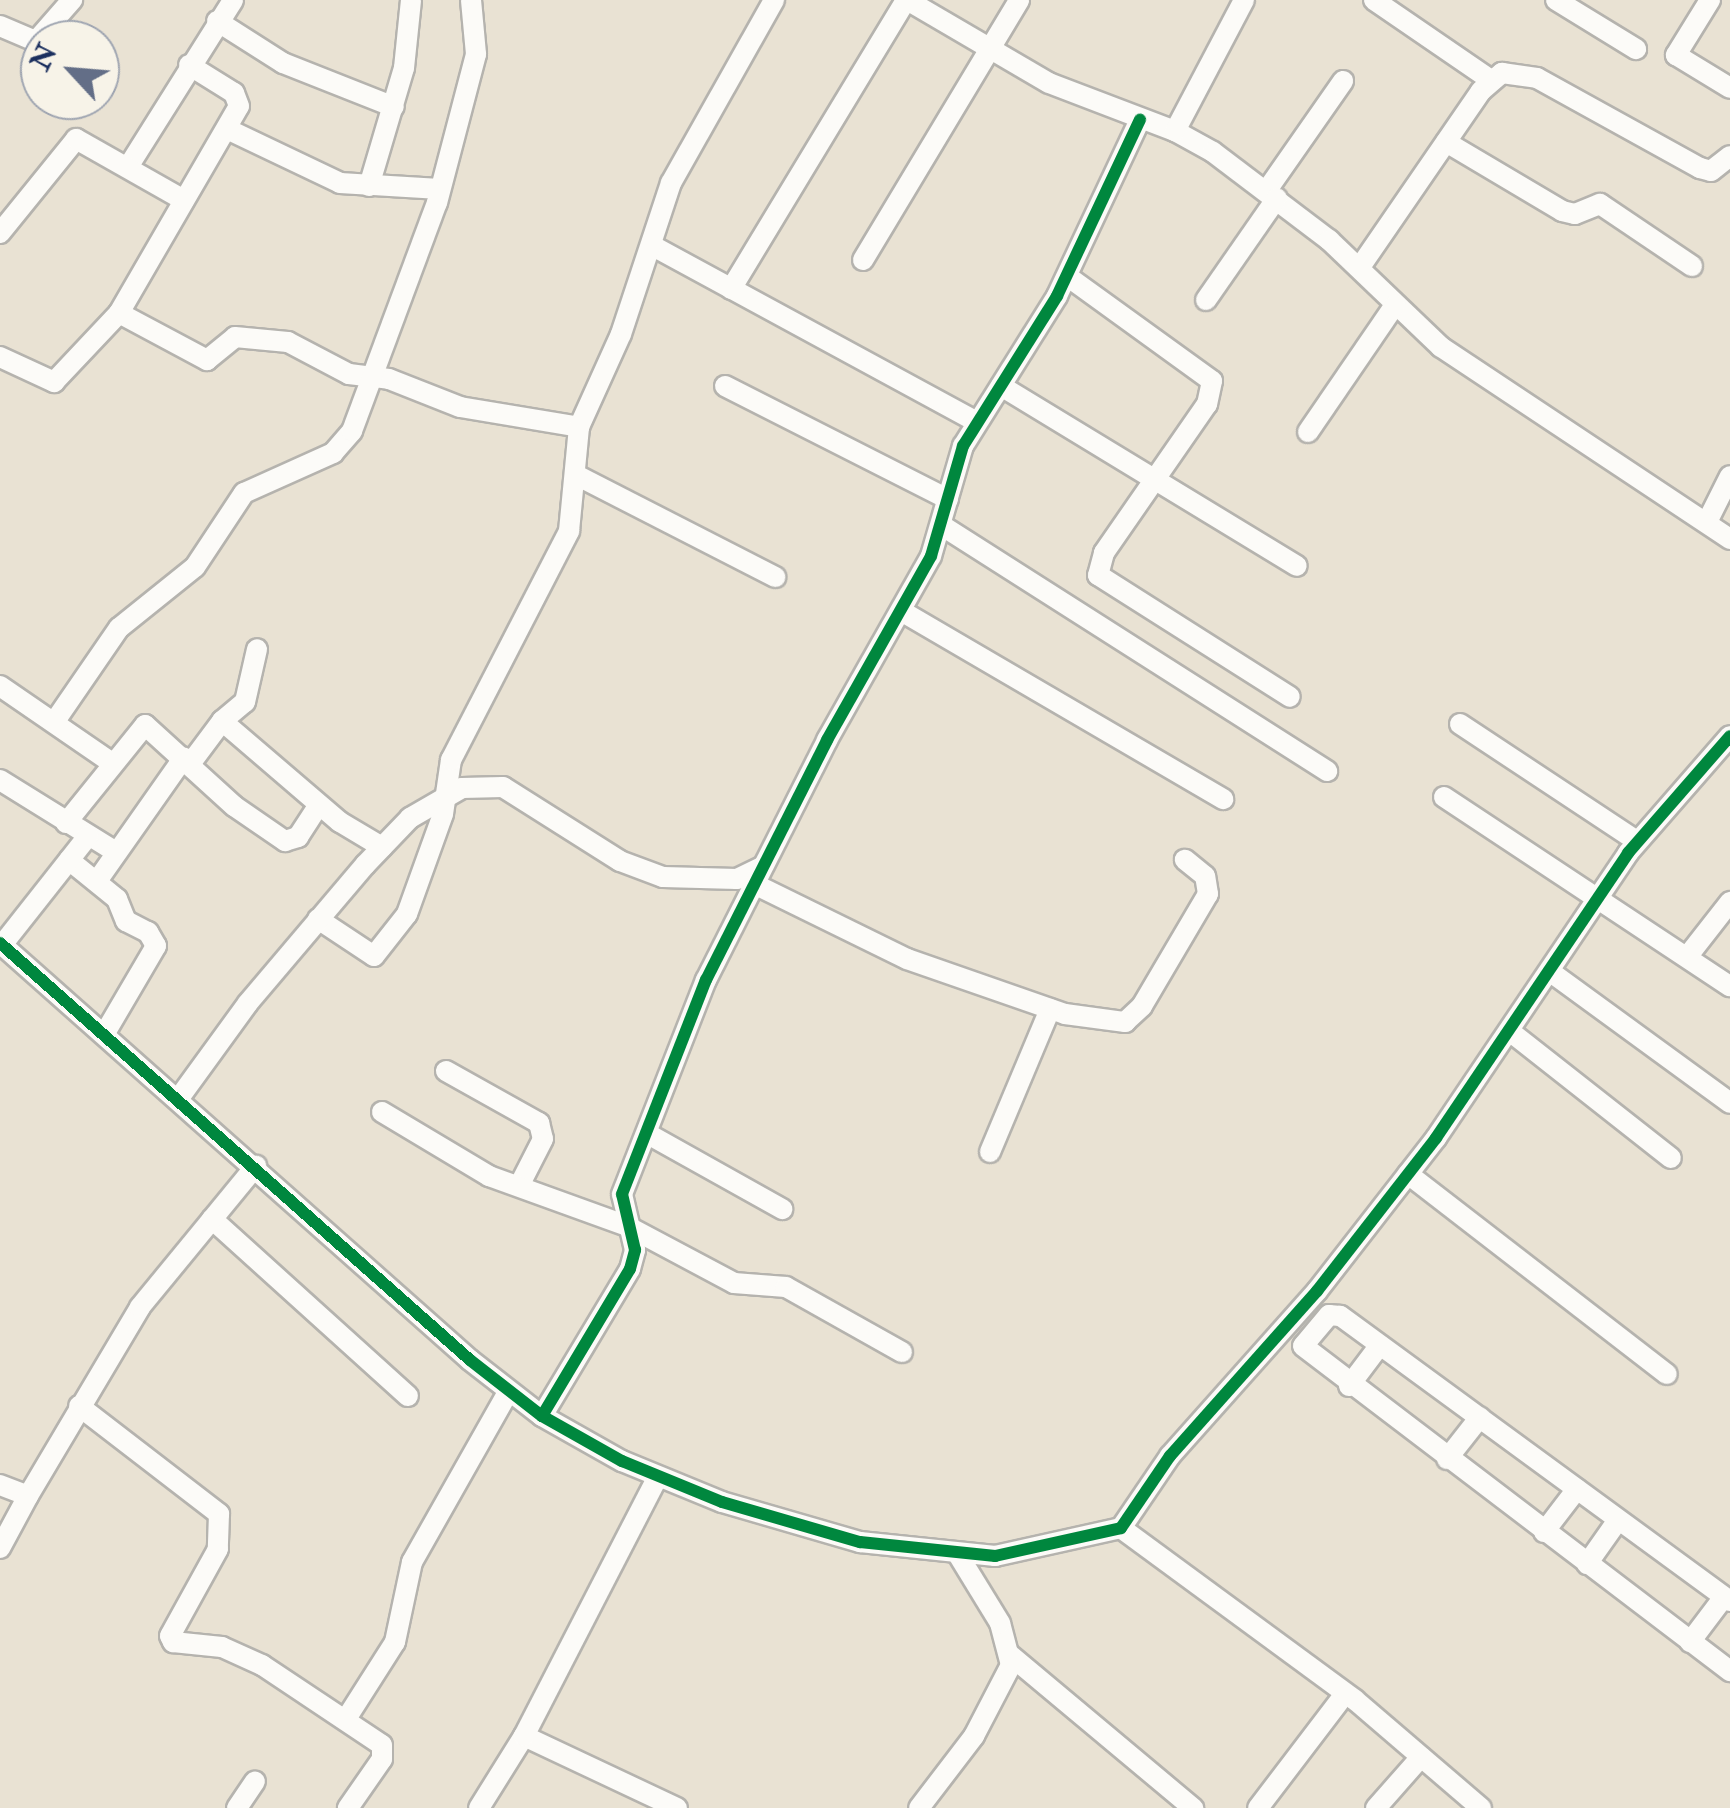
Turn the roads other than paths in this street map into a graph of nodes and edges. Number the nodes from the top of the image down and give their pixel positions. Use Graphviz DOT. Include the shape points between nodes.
graph roads {
  1 [pos="72,0"];
  2 [pos="234,0"];
  3 [pos="410,0"];
  4 [pos="471,0"];
  5 [pos="774,0"];
  6 [pos="906,0"];
  7 [pos="1019,0"];
  8 [pos="1244,0"];
  9 [pos="1374,0"];
  10 [pos="1556,0"];
  11 [pos="1710,0"];
  12 [pos="217,21"];
  13 [pos="0,26"];
  14 [pos="1636,49"];
  15 [pos="988,50"];
  16 [pos="189,64"];
  17 [pos="1491,80"];
  18 [pos="1343,82"];
  19 [pos="1730,88"];
  20 [pos="394,107"];
  21 [pos="1140,120"];
  22 [pos="227,129"];
  23 [pos="1175,131"];
  24 [pos="1446,142"];
  25 [pos="1730,156"];
  26 [pos="128,168"];
  27 [pos="370,186"];
  28 [pos="440,189"];
  29 [pos="1272,194"];
  30 [pos="184,200"];
  31 [pos="0,233"];
  32 [pos="650,245"];
  33 [pos="863,260"];
  34 [pos="1692,266"];
  35 [pos="1360,267"];
  36 [pos="1067,276"];
  37 [pos="731,290"];
  38 [pos="1206,300"];
  39 [pos="1395,305"];
  40 [pos="118,313"];
  41 [pos="0,357"];
  42 [pos="375,376"];
  43 [pos="726,386"];
  44 [pos="1000,386"];
  45 [pos="977,422"];
  46 [pos="579,427"];
  47 [pos="1308,432"];
  48 [pos="576,475"];
  49 [pos="1730,476"];
  50 [pos="1158,481"];
  51 [pos="948,498"];
  52 [pos="1708,520"];
  53 [pos="941,525"];
  54 [pos="1730,538"];
  55 [pos="1298,566"];
  56 [pos="775,576"];
  57 [pos="903,612"];
  58 [pos="258,649"];
  59 [pos="0,686"];
  60 [pos="1290,697"];
  61 [pos="222,720"];
  62 [pos="55,721"];
  63 [pos="1460,724"];
  64 [pos="1730,736"];
  65 [pos="187,761"];
  66 [pos="112,763"];
  67 [pos="1327,771"];
  68 [pos="0,780"];
  69 [pos="446,795"];
  70 [pos="1444,797"];
  71 [pos="1224,800"];
  72 [pos="318,804"];
  73 [pos="66,824"];
  74 [pos="88,836"];
  75 [pos="1637,840"];
  76 [pos="382,847"];
  77 [pos="116,852"];
  78 [pos="69,860"];
  79 [pos="1185,860"];
  80 [pos="758,876"];
  81 [pos="97,880"];
  82 [pos="1598,897"];
  83 [pos="1730,902"];
  84 [pos="318,919"];
  85 [pos="1,944"];
  86 [pos="1687,956"];
  87 [pos="1552,973"];
  88 [pos="1730,986"];
  89 [pos="1050,1010"];
  90 [pos="104,1033"];
  91 [pos="1512,1033"];
  92 [pos="446,1070"];
  93 [pos="179,1098"];
  94 [pos="1730,1102"];
  95 [pos="382,1112"];
  96 [pos="648,1134"];
  97 [pos="990,1152"];
  98 [pos="1671,1158"];
  99 [pos="256,1166"];
  100 [pos="1408,1174"];
  101 [pos="519,1186"];
  102 [pos="782,1209"];
  103 [pos="212,1219"];
  104 [pos="627,1226"];
  105 [pos="1298,1313"];
  106 [pos="1317,1329"];
  107 [pos="1380,1345"];
  108 [pos="902,1352"];
  109 [pos="1667,1374"];
  110 [pos="1349,1386"];
  111 [pos="508,1392"];
  112 [pos="408,1396"];
  113 [pos="79,1406"];
  114 [pos="542,1416"];
  115 [pos="1480,1417"];
  116 [pos="1447,1459"];
  117 [pos="658,1476"];
  118 [pos="0,1485"];
  119 [pos="1577,1490"];
  120 [pos="28,1496"];
  121 [pos="1618,1520"];
  122 [pos="1120,1528"];
  123 [pos="1544,1532"];
  124 [pos="0,1548"];
  125 [pos="959,1556"];
  126 [pos="1587,1564"];
  127 [pos="1727,1599"];
  128 [pos="1690,1642"];
  129 [pos="1010,1655"];
  130 [pos="1730,1671"];
  131 [pos="1345,1694"];
  132 [pos="346,1719"];
  133 [pos="524,1736"];
  134 [pos="1420,1757"];
  135 [pos="256,1781"];
  136 [pos="237,1808"];
  137 [pos="348,1808"];
  138 [pos="479,1808"];
  139 [pos="677,1808"];
  140 [pos="919,1808"];
  141 [pos="1193,1808"];
  142 [pos="1258,1808"];
  143 [pos="1376,1808"];
  144 [pos="1481,1808"];
  1 -- 13 [label="street" via="36,41"];
  2 -- 12 [label="street"];
  3 -- 20 [label="street"];
  4 -- 28 [label="street" via="476,54"];
  5 -- 32 [label="street" via="682,160"];
  6 -- 15 [label="street"];
  6 -- 37 [label="street"];
  7 -- 15 [label="street"];
  8 -- 23 [label="street"];
  9 -- 17 [label="street"];
  10 -- 14 [label="street"];
  11 -- 19 [label="street" via="1676,55"];
  12 -- 16 [label="street"];
  12 -- 20 [label="street" via="284,62"];
  15 -- 21 [label="street"];
  15 -- 33 [label="street"];
  16 -- 22 [label="street" via="239,99"];
  16 -- 26 [label="street"];
  17 -- 24 [label="street"];
  17 -- 25 [label="street" via="1502,73 1537,78 1700,168 1711,170"];
  18 -- 29 [label="street"];
  20 -- 27 [label="street"];
  21 -- 23 [label="street"];
  21 -- 36 [label="street"];
  22 -- 27 [label="street" via="327,178"];
  22 -- 30 [label="street"];
  23 -- 29 [label="street"];
  24 -- 34 [label="street" via="1569,214 1600,204"];
  24 -- 35 [label="street"];
  26 -- 30 [label="street"];
  26 -- 31 [label="street" via="68,140"];
  27 -- 28 [label="street"];
  28 -- 42 [label="street"];
  29 -- 35 [label="street"];
  29 -- 38 [label="street"];
  30 -- 40 [label="street"];
  32 -- 37 [label="street"];
  32 -- 46 [label="street" via="621,334"];
  35 -- 39 [label="street"];
  36 -- 44 [label="street"];
  36 -- 50 [label="street" via="1212,381 1207,404"];
  37 -- 45 [label="street"];
  39 -- 47 [label="street"];
  39 -- 52 [label="street" via="1460,361"];
  40 -- 41 [label="street" via="54,382"];
  40 -- 42 [label="street" via="207,360 235,337 256,338 288,342 349,374"];
  42 -- 46 [label="street" via="460,407"];
  42 -- 62 [label="street" via="345,443 244,493 195,566 119,628"];
  43 -- 51 [label="street"];
  44 -- 45 [label="street"];
  44 -- 50 [label="street"];
  45 -- 51 [label="street"];
  46 -- 48 [label="street"];
  48 -- 56 [label="street"];
  48 -- 69 [label="street" via="569,531 456,750"];
  49 -- 52 [label="street"];
  50 -- 55 [label="street"];
  50 -- 60 [label="street" via="1104,552 1098,575"];
  51 -- 53 [label="street"];
  52 -- 54 [label="street"];
  53 -- 57 [label="street"];
  53 -- 67 [label="street"];
  57 -- 71 [label="street"];
  57 -- 80 [label="street" via="842,712"];
  58 -- 61 [label="street" via="245,702"];
  59 -- 62 [label="street"];
  61 -- 65 [label="street"];
  61 -- 72 [label="street"];
  62 -- 66 [label="street"];
  63 -- 75 [label="street"];
  64 -- 75 [label="street"];
  65 -- 66 [label="street" via="145,725"];
  65 -- 72 [label="street" via="285,841 298,838"];
  65 -- 77 [label="street"];
  66 -- 73 [label="street"];
  68 -- 73 [label="street"];
  69 -- 76 [label="street"];
  69 -- 80 [label="street" via="475,784 503,788 620,861 663,876"];
  69 -- 84 [label="street" via="411,906 386,945 367,956"];
  70 -- 82 [label="street"];
  72 -- 76 [label="street"];
  73 -- 74 [label="street"];
  74 -- 77 [label="street"];
  74 -- 78 [label="street"];
  75 -- 82 [label="street"];
  76 -- 84 [label="street"];
  77 -- 81 [label="street"];
  78 -- 81 [label="street"];
  78 -- 85 [label="street"];
  79 -- 89 [label="street" via="1205,876 1208,894 1136,1015 1114,1022"];
  80 -- 89 [label="street" via="890,952"];
  80 -- 96 [label="street" via="695,1006"];
  81 -- 90 [label="street" via="118,899 126,921 148,932 156,946"];
  82 -- 86 [label="street"];
  82 -- 87 [label="street"];
  83 -- 86 [label="street"];
  84 -- 93 [label="street"];
  85 -- 90 [label="street"];
  86 -- 88 [label="street"];
  87 -- 91 [label="street"];
  87 -- 94 [label="street"];
  89 -- 97 [label="street"];
  90 -- 93 [label="street"];
  91 -- 98 [label="street"];
  91 -- 100 [label="street"];
  92 -- 101 [label="street" via="539,1124 542,1139"];
  93 -- 99 [label="street"];
  95 -- 101 [label="street" via="472,1168"];
  96 -- 102 [label="street"];
  96 -- 104 [label="street" via="622,1194"];
  99 -- 103 [label="street"];
  99 -- 111 [label="street"];
  100 -- 105 [label="street"];
  100 -- 109 [label="street"];
  101 -- 104 [label="street"];
  103 -- 112 [label="street"];
  103 -- 113 [label="street" via="140,1307"];
  104 -- 108 [label="street" via="734,1283 801,1293"];
  104 -- 114 [label="street" via="634,1250 623,1289"];
  105 -- 106 [label="street"];
  105 -- 122 [label="street" via="1170,1456"];
  106 -- 107 [label="street" via="1336,1314"];
  106 -- 110 [label="street" via="1304,1353"];
  107 -- 110 [label="street"];
  107 -- 115 [label="street"];
  110 -- 116 [label="street"];
  111 -- 114 [label="street"];
  111 -- 132 [label="street" via="412,1562 395,1642"];
  113 -- 120 [label="street"];
  113 -- 132 [label="street" via="219,1514 218,1549 170,1636 174,1642 237,1652"];
  114 -- 117 [label="street"];
  115 -- 116 [label="street"];
  115 -- 119 [label="street"];
  116 -- 123 [label="street"];
  117 -- 125 [label="street" via="838,1536"];
  117 -- 133 [label="street"];
  118 -- 120 [label="street"];
  119 -- 121 [label="street"];
  119 -- 123 [label="street"];
  120 -- 124 [label="street"];
  121 -- 126 [label="street"];
  121 -- 127 [label="street"];
  122 -- 125 [label="street" via="1021,1552"];
  122 -- 131 [label="street"];
  123 -- 126 [label="street"];
  125 -- 129 [label="street" via="1000,1623"];
  126 -- 128 [label="street"];
  127 -- 128 [label="street"];
  128 -- 130 [label="street"];
  129 -- 140 [label="street" via="1007,1678 990,1710"];
  129 -- 141 [label="street"];
  131 -- 134 [label="street"];
  131 -- 142 [label="street"];
  132 -- 137 [label="street" via="384,1753"];
  133 -- 138 [label="street"];
  133 -- 139 [label="street"];
  134 -- 143 [label="street"];
  134 -- 144 [label="street"];
  135 -- 136 [label="street"];
}
